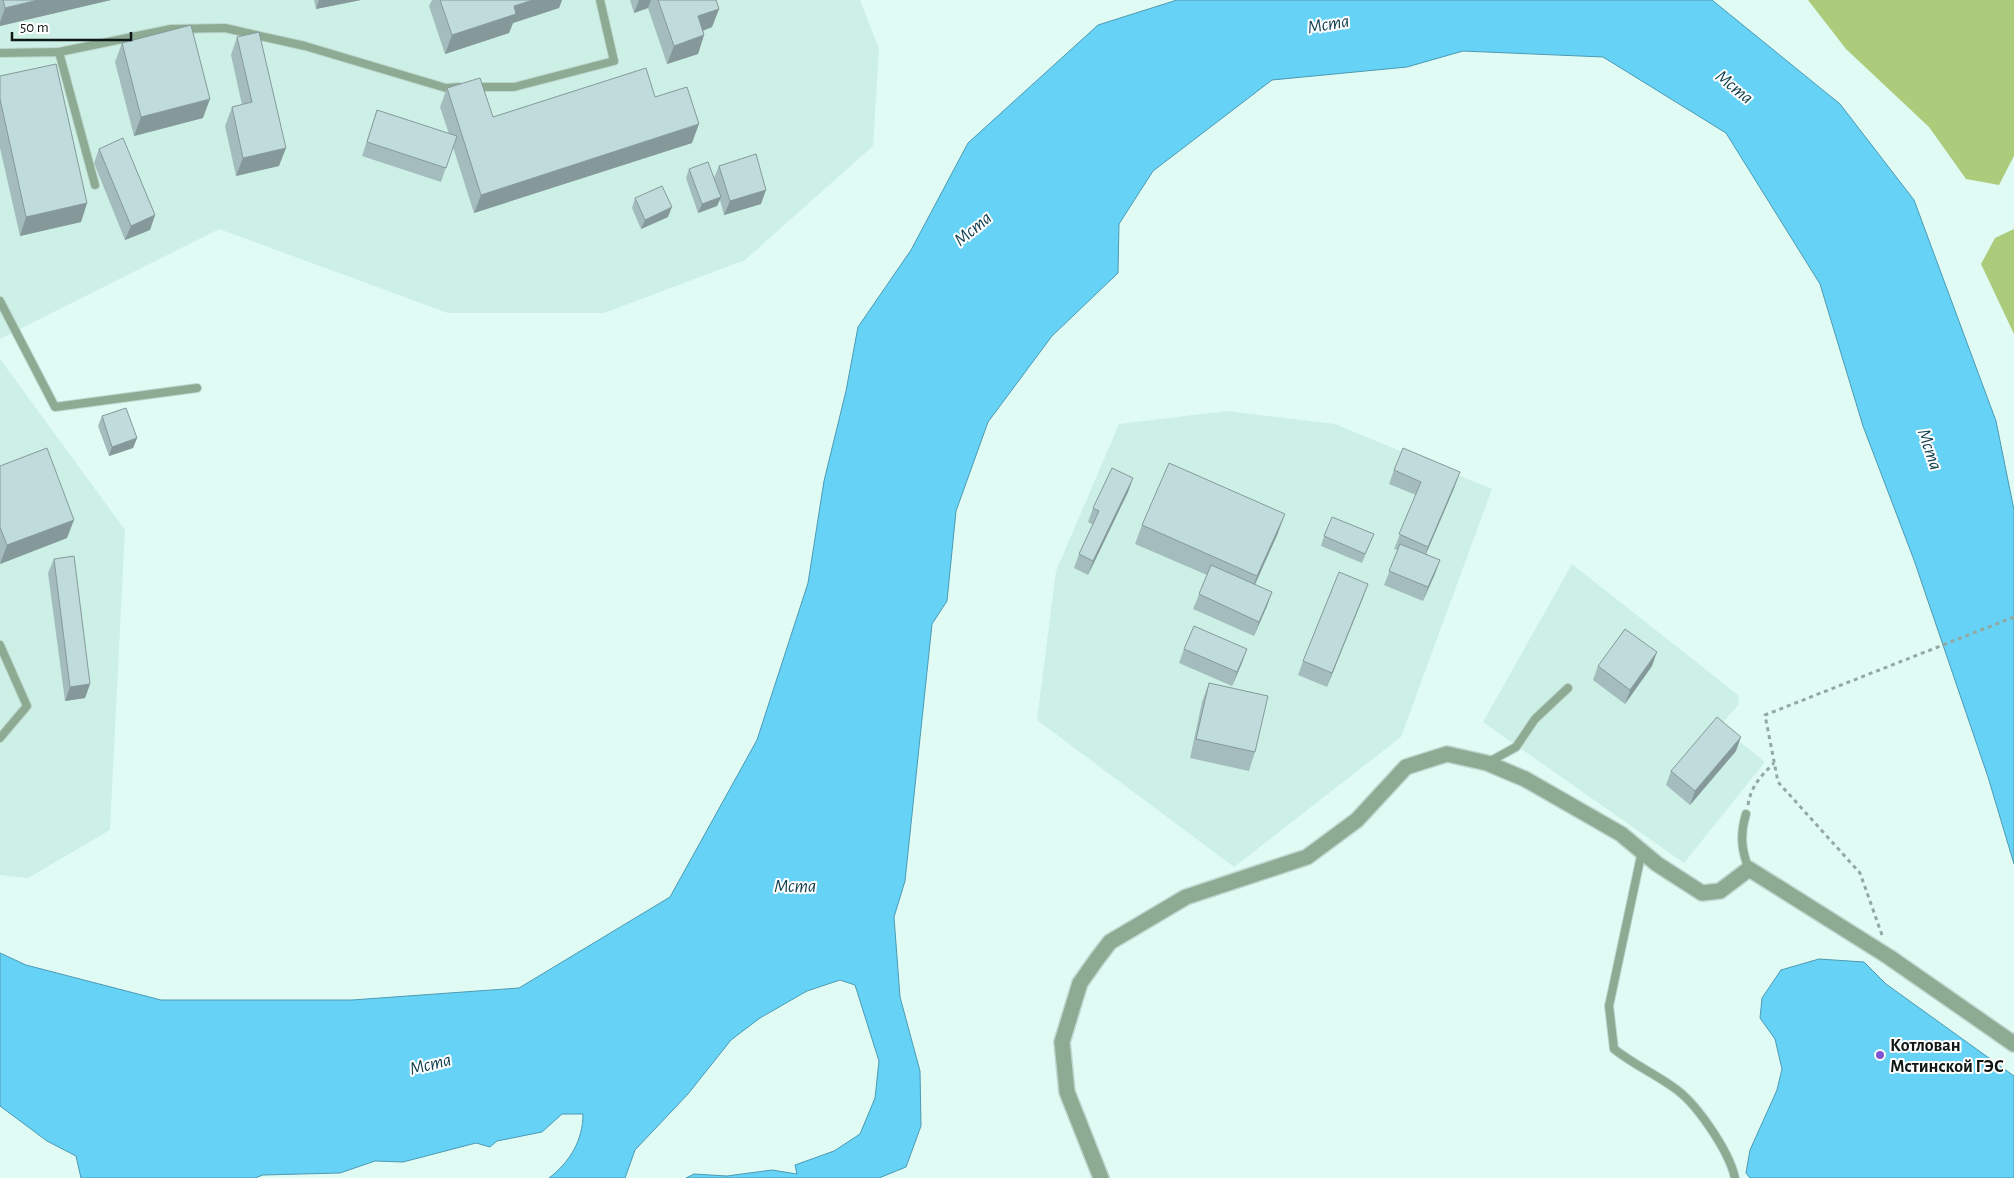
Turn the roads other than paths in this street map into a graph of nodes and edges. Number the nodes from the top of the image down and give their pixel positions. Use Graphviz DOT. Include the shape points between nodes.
graph roads {
  1 [pos="600,0"];
  2 [pos="59,52"];
  3 [pos="0,53"];
  4 [pos="95,185"];
  5 [pos="0,302"];
  6 [pos="197,388"];
  7 [pos="0,645"];
  8 [pos="1568,688"];
  9 [pos="0,738"];
  10 [pos="1487,763"];
  11 [pos="1746,814"];
  12 [pos="1642,852"];
  13 [pos="1749,869"];
  14 [pos="2014,1044"];
  15 [pos="1100,1178"];
  16 [pos="1735,1178"];
  1 -- 2 [label="lane" via="614,61 514,87 446,88 305,46 225,28 171,29"];
  2 -- 3 [label="lane"];
  2 -- 4 [label="lane"];
  5 -- 6 [label="lane" via="55,408"];
  7 -- 9 [label="lane" via="27,706"];
  8 -- 10 [label="lane" via="1535,719 1516,747"];
  10 -- 12 [label="street" via="1576,807"];
  10 -- 15 [label="street" via="1447,754 1406,767 1357,820 1307,857 1186,897 1110,942 1080,983 1062,1042 1067,1092"];
  11 -- 13 [label="lane" via="1742,851"];
  12 -- 13 [label="street" via="1702,893 1720,891"];
  12 -- 16 [label="lane" via="1610,1006 1614,1049 1674,1088 1687,1101 1706,1122 1732,1166"];
  13 -- 14 [label="street" via="1889,957"];
}
